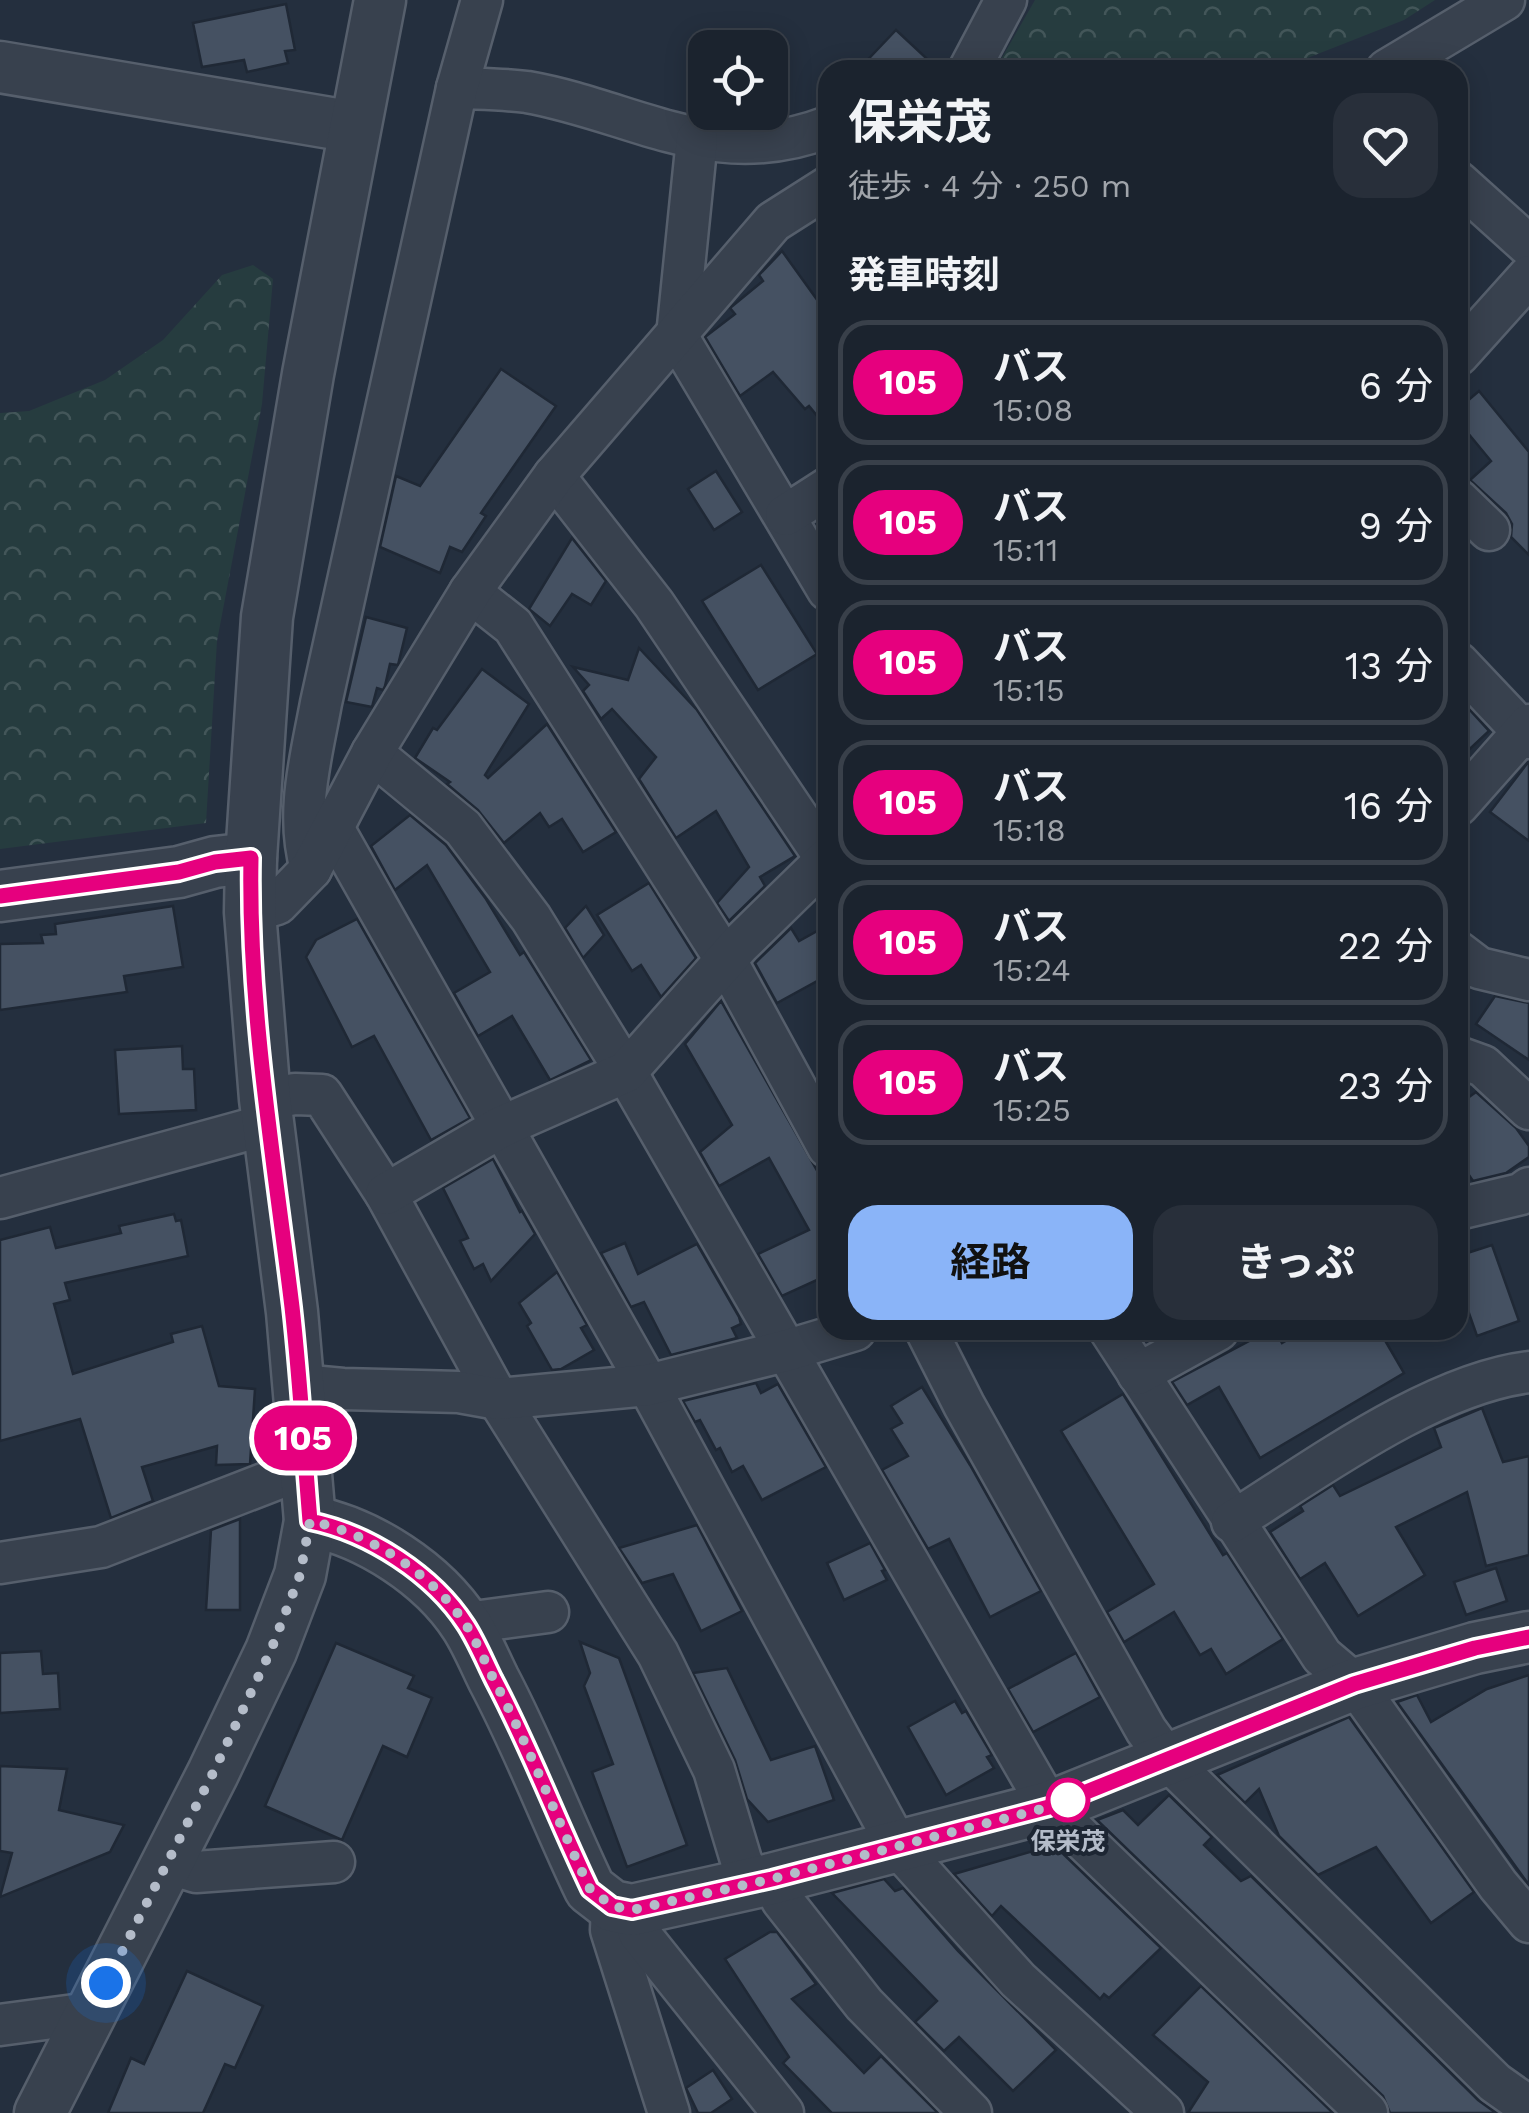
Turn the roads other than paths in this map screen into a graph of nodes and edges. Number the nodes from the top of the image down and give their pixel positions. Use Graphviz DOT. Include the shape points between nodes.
graph roads {
  1 [pos="380,0"];
  2 [pos="482,0"];
  3 [pos="1006,0"];
  4 [pos="1504,0"];
  5 [pos="974,60"];
  6 [pos="1404,60"];
  7 [pos="0,68"];
  8 [pos="457,88"];
  9 [pos="354,127"];
  10 [pos="818,131"];
  11 [pos="697,140"];
  12 [pos="1468,191"];
  13 [pos="818,193"];
  14 [pos="1529,246"];
  15 [pos="1529,276"];
  16 [pos="677,336"];
  17 [pos="1468,344"];
  18 [pos="554,476"];
  19 [pos="818,494"];
  20 [pos="1468,510"];
  21 [pos="786,515"];
  22 [pos="1489,530"];
  23 [pos="818,572"];
  24 [pos="470,592"];
  25 [pos="1468,674"];
  26 [pos="1526,732"];
  27 [pos="372,753"];
  28 [pos="1468,794"];
  29 [pos="332,828"];
  30 [pos="818,847"];
  31 [pos="251,858"];
  32 [pos="311,869"];
  33 [pos="818,869"];
  34 [pos="0,896"];
  35 [pos="250,912"];
  36 [pos="1468,959"];
  37 [pos="727,962"];
  38 [pos="1529,980"];
  39 [pos="1468,1061"];
  40 [pos="626,1072"];
  41 [pos="1529,1109"];
  42 [pos="267,1111"];
  43 [pos="501,1127"];
  44 [pos="818,1129"];
  45 [pos="1529,1188"];
  46 [pos="386,1194"];
  47 [pos="0,1198"];
  48 [pos="1468,1208"];
  49 [pos="822,1340"];
  50 [pos="931,1340"];
  51 [pos="1116,1340"];
  52 [pos="1200,1340"];
  53 [pos="785,1351"];
  54 [pos="1529,1372"];
  55 [pos="1138,1374"];
  56 [pos="648,1384"];
  57 [pos="300,1385"];
  58 [pos="498,1398"];
  59 [pos="305,1468"];
  60 [pos="310,1521"];
  61 [pos="1232,1522"];
  62 [pos="0,1563"];
  63 [pos="548,1612"];
  64 [pos="466,1624"];
  65 [pos="1529,1637"];
  66 [pos="1354,1684"];
  67 [pos="1168,1760"];
  68 [pos="1049,1807"];
  69 [pos="898,1846"];
  70 [pos="334,1862"];
  71 [pos="167,1863"];
  72 [pos="762,1881"];
  73 [pos="622,1908"];
  74 [pos="1529,1922"];
  75 [pos="90,2013"];
  76 [pos="0,2025"];
  77 [pos="1529,2107"];
  78 [pos="40,2113"];
  79 [pos="669,2113"];
  80 [pos="782,2113"];
  81 [pos="971,2113"];
  82 [pos="1163,2113"];
  83 [pos="1367,2113"];
  1 -- 9 [label="street"];
  2 -- 8 [label="street"];
  3 -- 5 [label="street"];
  4 -- 6 [label="street"];
  7 -- 9 [label="street"];
  8 -- 11 [label="street" via="526,92"];
  8 -- 32 [label="street" via="321,702 303,800"];
  9 -- 31 [label="street" via="268,617"];
  10 -- 11 [label="street" via="795,140"];
  11 -- 16 [label="street"];
  12 -- 14 [label="street"];
  13 -- 16 [label="street" via="773,222"];
  15 -- 17 [label="street"];
  16 -- 18 [label="street"];
  16 -- 21 [label="street"];
  18 -- 24 [label="street"];
  18 -- 30 [label="street" via="654,604"];
  19 -- 21 [label="street"];
  20 -- 22 [label="street"];
  21 -- 23 [label="street"];
  24 -- 27 [label="street"];
  24 -- 37 [label="street" via="512,626"];
  25 -- 26 [label="street"];
  26 -- 28 [label="street"];
  27 -- 29 [label="street"];
  27 -- 40 [label="street" via="463,828 531,918"];
  29 -- 32 [label="street"];
  29 -- 43 [label="street"];
  31 -- 34 [label="street"];
  31 -- 35 [label="street"];
  32 -- 35 [label="street" via="277,904"];
  33 -- 37 [label="street"];
  35 -- 42 [label="street"];
  36 -- 38 [label="street"];
  37 -- 40 [label="street"];
  37 -- 44 [label="street"];
  39 -- 41 [label="street" via="1483,1066"];
  40 -- 43 [label="street"];
  40 -- 53 [label="street"];
  42 -- 46 [label="street" via="295,1094 322,1095"];
  42 -- 47 [label="street"];
  42 -- 57 [label="street"];
  43 -- 46 [label="street"];
  43 -- 56 [label="street"];
  45 -- 48 [label="street"];
  46 -- 58 [label="street"];
  49 -- 53 [label="street"];
  50 -- 67 [label="street"];
  51 -- 55 [label="street"];
  52 -- 55 [label="street"];
  53 -- 56 [label="street"];
  53 -- 68 [label="street"];
  54 -- 61 [label="street" via="1452,1394 1388,1426"];
  55 -- 61 [label="street"];
  56 -- 58 [label="street"];
  56 -- 69 [label="street"];
  57 -- 58 [label="street"];
  57 -- 59 [label="street"];
  58 -- 72 [label="street" via="658,1654 714,1770 741,1860"];
  59 -- 60 [label="street"];
  59 -- 62 [label="street" via="101,1548"];
  60 -- 64 [label="street" via="339,1527 401,1561"];
  60 -- 71 [label="street" via="300,1575 271,1650"];
  61 -- 66 [label="street" via="1322,1656"];
  63 -- 64 [label="street"];
  64 -- 73 [label="street" via="590,1889"];
  65 -- 66 [label="street"];
  66 -- 67 [label="street"];
  66 -- 74 [label="street"];
  67 -- 68 [label="street"];
  67 -- 77 [label="street" via="1495,2084"];
  68 -- 69 [label="street"];
  68 -- 83 [label="street"];
  69 -- 72 [label="street"];
  69 -- 82 [label="street" via="1018,1980"];
  70 -- 71 [label="street" via="196,1872"];
  71 -- 75 [label="street"];
  72 -- 73 [label="street"];
  72 -- 81 [label="street" via="864,2004"];
  73 -- 79 [label="street" via="611,1930"];
  73 -- 80 [label="street"];
  75 -- 76 [label="street"];
  75 -- 78 [label="street"];
}
